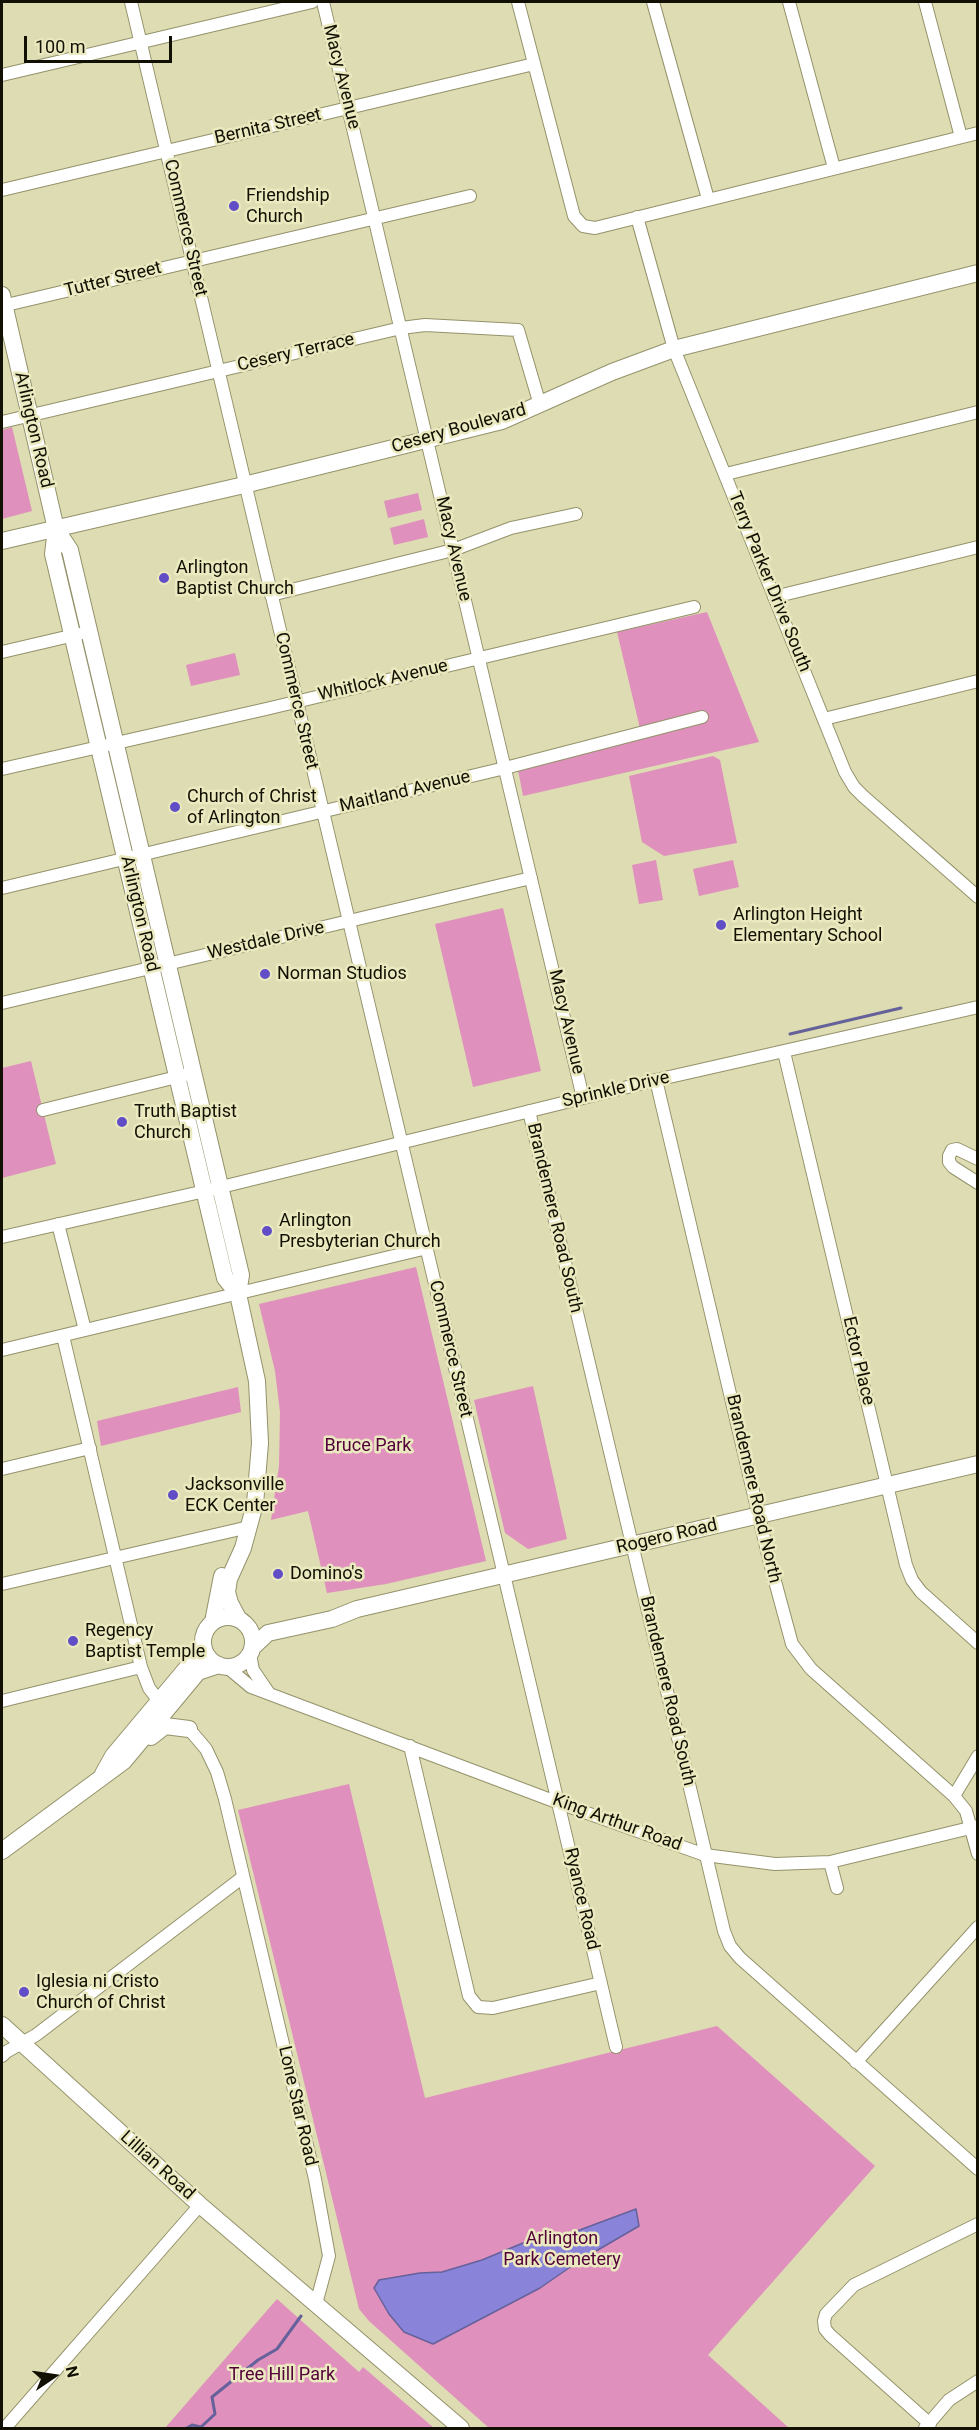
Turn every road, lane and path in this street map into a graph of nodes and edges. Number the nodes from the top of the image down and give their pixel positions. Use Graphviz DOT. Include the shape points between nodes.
graph roads {
  1 [pos="131,2"];
  2 [pos="312,2"];
  3 [pos="322,2"];
  4 [pos="518,2"];
  5 [pos="653,2"];
  6 [pos="789,2"];
  7 [pos="925,2"];
  8 [pos="140,41"];
  9 [pos="534,64"];
  10 [pos="2,75"];
  11 [pos="349,108"];
  12 [pos="978,133"];
  13 [pos="961,137"];
  14 [pos="167,151"];
  15 [pos="834,168"];
  16 [pos="2,190"];
  17 [pos="470,196"];
  18 [pos="708,199"];
  19 [pos="637,217"];
  20 [pos="374,218"];
  21 [pos="193,260"];
  22 [pos="978,273"];
  23 [pos="2,303"];
  24 [pos="401,328"];
  25 [pos="674,349"];
  26 [pos="219,372"];
  27 [pos="540,405"];
  28 [pos="978,412"];
  29 [pos="30,416"];
  30 [pos="2,422"];
  31 [pos="427,440"];
  32 [pos="726,474"];
  33 [pos="244,485"];
  34 [pos="576,513"];
  35 [pos="57,529"];
  36 [pos="2,541"];
  37 [pos="978,547"];
  38 [pos="453,550"];
  39 [pos="271,595"];
  40 [pos="774,597"];
  41 [pos="694,607"];
  42 [pos="90,632"];
  43 [pos="73,636"];
  44 [pos="2,652"];
  45 [pos="479,658"];
  46 [pos="978,681"];
  47 [pos="296,701"];
  48 [pos="702,717"];
  49 [pos="824,719"];
  50 [pos="108,745"];
  51 [pos="505,768"];
  52 [pos="2,769"];
  53 [pos="322,812"];
  54 [pos="133,855"];
  55 [pos="531,878"];
  56 [pos="2,888"];
  57 [pos="978,897"];
  58 [pos="348,922"];
  59 [pos="168,964"];
  60 [pos="151,969"];
  61 [pos="2,1003"];
  62 [pos="978,1007"];
  63 [pos="784,1052"];
  64 [pos="186,1075"];
  65 [pos="656,1080"];
  66 [pos="583,1098"];
  67 [pos="43,1110"];
  68 [pos="529,1111"];
  69 [pos="401,1143"];
  70 [pos="978,1159"];
  71 [pos="978,1183"];
  72 [pos="213,1189"];
  73 [pos="58,1224"];
  74 [pos="2,1237"];
  75 [pos="427,1248"];
  76 [pos="238,1294"];
  77 [pos="85,1330"];
  78 [pos="63,1336"];
  79 [pos="2,1350"];
  80 [pos="90,1448"];
  81 [pos="978,1464"];
  82 [pos="2,1469"];
  83 [pos="887,1485"];
  84 [pos="759,1516"];
  85 [pos="249,1527"];
  86 [pos="632,1546"];
  87 [pos="115,1557"];
  88 [pos="236,1563"];
  89 [pos="504,1576"];
  90 [pos="2,1584"];
  91 [pos="357,1609"];
  92 [pos="241,1620"];
  93 [pos="213,1622"];
  94 [pos="978,1643"];
  95 [pos="203,1645"];
  96 [pos="252,1651"];
  97 [pos="223,1666"];
  98 [pos="141,1667"];
  99 [pos="269,1694"];
  100 [pos="177,1699"];
  101 [pos="2,1701"];
  102 [pos="159,1701"];
  103 [pos="189,1729"];
  104 [pos="410,1746"];
  105 [pos="978,1756"];
  106 [pos="107,1773"];
  107 [pos="954,1796"];
  108 [pos="558,1803"];
  109 [pos="975,1827"];
  110 [pos="2,1851"];
  111 [pos="978,1854"];
  112 [pos="705,1855"];
  113 [pos="830,1862"];
  114 [pos="243,1877"];
  115 [pos="837,1888"];
  116 [pos="978,1927"];
  117 [pos="600,1983"];
  118 [pos="2,2025"];
  119 [pos="21,2043"];
  120 [pos="616,2047"];
  121 [pos="2,2056"];
  122 [pos="856,2062"];
  123 [pos="978,2169"];
  124 [pos="200,2205"];
  125 [pos="978,2224"];
  126 [pos="316,2304"];
  127 [pos="978,2382"];
  128 [pos="928,2426"];
  129 [pos="5,2428"];
  130 [pos="462,2428"];
  1 -- 8 [label="street, Commerce Street"];
  2 -- 8 [label="street"];
  3 -- 11 [label="street, Macy Avenue"];
  4 -- 9 [label="street"];
  5 -- 18 [label="street"];
  6 -- 15 [label="street"];
  7 -- 13 [label="street"];
  8 -- 10 [label="street"];
  8 -- 14 [label="street, Commerce Street"];
  9 -- 11 [label="street, Bernita Street"];
  9 -- 19 [label="street" via="574,216 583,226 595,228"];
  11 -- 14 [label="street, Bernita Street"];
  11 -- 20 [label="street, Macy Avenue"];
  12 -- 13 [label="street"];
  13 -- 15 [label="street"];
  14 -- 16 [label="street, Bernita Street"];
  14 -- 21 [label="street, Commerce Street"];
  15 -- 18 [label="street"];
  17 -- 20 [label="street, Tutter Street"];
  18 -- 19 [label="street"];
  19 -- 25 [label="street, Terry Parker Drive South"];
  20 -- 21 [label="street, Tutter Street"];
  20 -- 24 [label="street, Macy Avenue"];
  21 -- 23 [label="street, Tutter Street"];
  21 -- 26 [label="street, Commerce Street"];
  22 -- 25 [label="main road, Cesery Boulevard"];
  23 -- 29 [label="main road, Arlington Road"];
  24 -- 26 [label="street, Cesery Terrace"];
  24 -- 27 [label="street, Cesery Terrace" via="425,325 518,330"];
  24 -- 31 [label="street, Macy Avenue"];
  25 -- 27 [label="main road, Cesery Boulevard"];
  25 -- 32 [label="street, Terry Parker Drive South"];
  26 -- 29 [label="street, Cesery Terrace"];
  26 -- 33 [label="street, Commerce Street"];
  27 -- 31 [label="main road, Cesery Boulevard" via="502,421"];
  28 -- 32 [label="street"];
  29 -- 30 [label="street, Cesery Terrace"];
  29 -- 35 [label="main road, Arlington Road"];
  31 -- 33 [label="main road, Cesery Boulevard"];
  31 -- 38 [label="street, Macy Avenue"];
  32 -- 40 [label="street, Terry Parker Drive South"];
  33 -- 35 [label="main road, Cesery Boulevard"];
  33 -- 39 [label="street, Commerce Street"];
  34 -- 38 [label="street" via="510,528"];
  35 -- 36 [label="main road, Cesery Boulevard"];
  35 -- 42 [label="main road, Arlington Road" via="70,550"];
  35 -- 43 [label="main road, Arlington Road" via="53,554"];
  37 -- 40 [label="street"];
  38 -- 39 [label="street"];
  38 -- 45 [label="street, Macy Avenue"];
  39 -- 47 [label="street, Commerce Street"];
  40 -- 49 [label="street, Terry Parker Drive South"];
  41 -- 45 [label="street, Whitlock Avenue"];
  42 -- 43 [label="street"];
  42 -- 50 [label="main road, Arlington Road"];
  43 -- 44 [label="street"];
  43 -- 50 [label="main road, Arlington Road"];
  45 -- 47 [label="street, Whitlock Avenue"];
  45 -- 51 [label="street, Macy Avenue"];
  46 -- 49 [label="street"];
  47 -- 50 [label="street, Whitlock Avenue"];
  47 -- 53 [label="street, Commerce Street"];
  48 -- 51 [label="street, Maitland Avenue"];
  49 -- 57 [label="street, Terry Parker Drive South" via="854,787"];
  50 -- 52 [label="street, Whitlock Avenue"];
  50 -- 54 [label="main road, Arlington Road"];
  51 -- 53 [label="street, Maitland Avenue"];
  51 -- 55 [label="street, Macy Avenue"];
  53 -- 54 [label="street, Maitland Avenue"];
  53 -- 58 [label="street, Commerce Street"];
  54 -- 56 [label="street, Maitland Avenue"];
  54 -- 59 [label="main road, Arlington Road"];
  54 -- 60 [label="main road, Arlington Road"];
  55 -- 58 [label="street, Westdale Drive"];
  55 -- 66 [label="street, Macy Avenue"];
  58 -- 59 [label="street, Westdale Drive"];
  58 -- 69 [label="street, Commerce Street"];
  59 -- 60 [label="street, Westdale Drive"];
  59 -- 64 [label="main road, Arlington Road"];
  60 -- 61 [label="street, Westdale Drive"];
  60 -- 64 [label="main road, Arlington Road"];
  62 -- 63 [label="street, Sprinkle Drive"];
  63 -- 65 [label="street, Sprinkle Drive"];
  63 -- 83 [label="street, Ector Place"];
  64 -- 67 [label="street"];
  64 -- 72 [label="main road, Arlington Road"];
  65 -- 66 [label="street, Sprinkle Drive"];
  65 -- 84 [label="street, Brandemere Road North"];
  66 -- 68 [label="street, Sprinkle Drive"];
  68 -- 69 [label="street, Sprinkle Drive"];
  68 -- 86 [label="street, Brandemere Road South"];
  69 -- 72 [label="street, Sprinkle Drive"];
  69 -- 75 [label="street, Commerce Street"];
  70 -- 71 [label="street" via="957,1149 948,1156 953,1167"];
  72 -- 73 [label="street, Sprinkle Drive"];
  72 -- 76 [label="main road, Arlington Road" via="241,1275"];
  73 -- 74 [label="street, Sprinkle Drive"];
  73 -- 77 [label="street"];
  75 -- 76 [label="street"];
  75 -- 89 [label="street, Commerce Street"];
  76 -- 77 [label="street"];
  76 -- 85 [label="main road, Arlington Road" via="260,1402 259,1474"];
  77 -- 78 [label="street"];
  78 -- 79 [label="street"];
  78 -- 80 [label="street"];
  80 -- 82 [label="street"];
  80 -- 87 [label="street"];
  81 -- 83 [label="main road, Rogero Road"];
  83 -- 84 [label="main road, Rogero Road"];
  83 -- 94 [label="street, Ector Place" via="912,1580"];
  84 -- 86 [label="main road, Rogero Road"];
  84 -- 107 [label="street, Brandemere Road North" via="785,1621 797,1652 811,1670"];
  85 -- 87 [label="street"];
  85 -- 88 [label="main road, Arlington Road"];
  86 -- 89 [label="main road, Rogero Road"];
  86 -- 112 [label="street, Brandemere Road South"];
  87 -- 90 [label="street"];
  87 -- 98 [label="street"];
  88 -- 92 [label="main road, Arlington Road" via="227,1592"];
  88 -- 93 [label="main road, Arlington Road" via="223,1574 219,1584"];
  89 -- 91 [label="main road, Rogero Road"];
  89 -- 108 [label="street, Ryance Road"];
  91 -- 92 [label="main road, Rogero Road" via="263,1622"];
  91 -- 96 [label="main road, Rogero Road" via="332,1619 268,1633"];
  92 -- 93 [label="main road" via="222,1617"];
  92 -- 96 [label="main road" via="251,1631"];
  93 -- 95 [label="main road" via="204,1635"];
  95 -- 97 [label="main road" via="207,1655"];
  95 -- 102 [label="main road"];
  96 -- 97 [label="main road" via="238,1665"];
  96 -- 99 [label="street" via="253,1670"];
  97 -- 99 [label="street, King Arthur Road" via="251,1688"];
  97 -- 100 [label="main road" via="198,1672"];
  98 -- 101 [label="street"];
  98 -- 102 [label="street"];
  99 -- 104 [label="street, King Arthur Road"];
  100 -- 103 [label="main road" via="178,1711"];
  100 -- 106 [label="main road" via="124,1761"];
  102 -- 106 [label="main road" via="113,1756"];
  103 -- 106 [label="main road" via="165,1726 155,1732 128,1766"];
  103 -- 114 [label="street, Lone Star Road" via="206,1749 217,1772"];
  104 -- 108 [label="street, King Arthur Road"];
  104 -- 117 [label="street" via="469,1996 478,2007 493,2008"];
  105 -- 107 [label="street"];
  106 -- 110 [label="main road"];
  107 -- 109 [label="street, Brandemere Road North"];
  108 -- 112 [label="street, King Arthur Road"];
  108 -- 117 [label="street, Ryance Road"];
  109 -- 111 [label="street, Brandemere Road North"];
  109 -- 113 [label="street, King Arthur Road"];
  112 -- 113 [label="street, King Arthur Road" via="775,1864"];
  112 -- 122 [label="street, Brandemere Road South" via="730,1946"];
  113 -- 115 [label="street"];
  114 -- 119 [label="street"];
  114 -- 126 [label="street, Lone Star Road" via="328,2241 329,2256"];
  116 -- 122 [label="street"];
  117 -- 120 [label="street, Ryance Road"];
  118 -- 119 [label="main road, Lillian Road"];
  119 -- 121 [label="street"];
  119 -- 124 [label="main road, Lillian Road"];
  122 -- 123 [label="street, Brandemere Road South"];
  124 -- 126 [label="main road, Lillian Road"];
  124 -- 129 [label="street"];
  125 -- 128 [label="street" via="854,2285 826,2314 824,2322 830,2335"];
  126 -- 130 [label="main road"];
  127 -- 128 [label="street" via="949,2400"];
}
